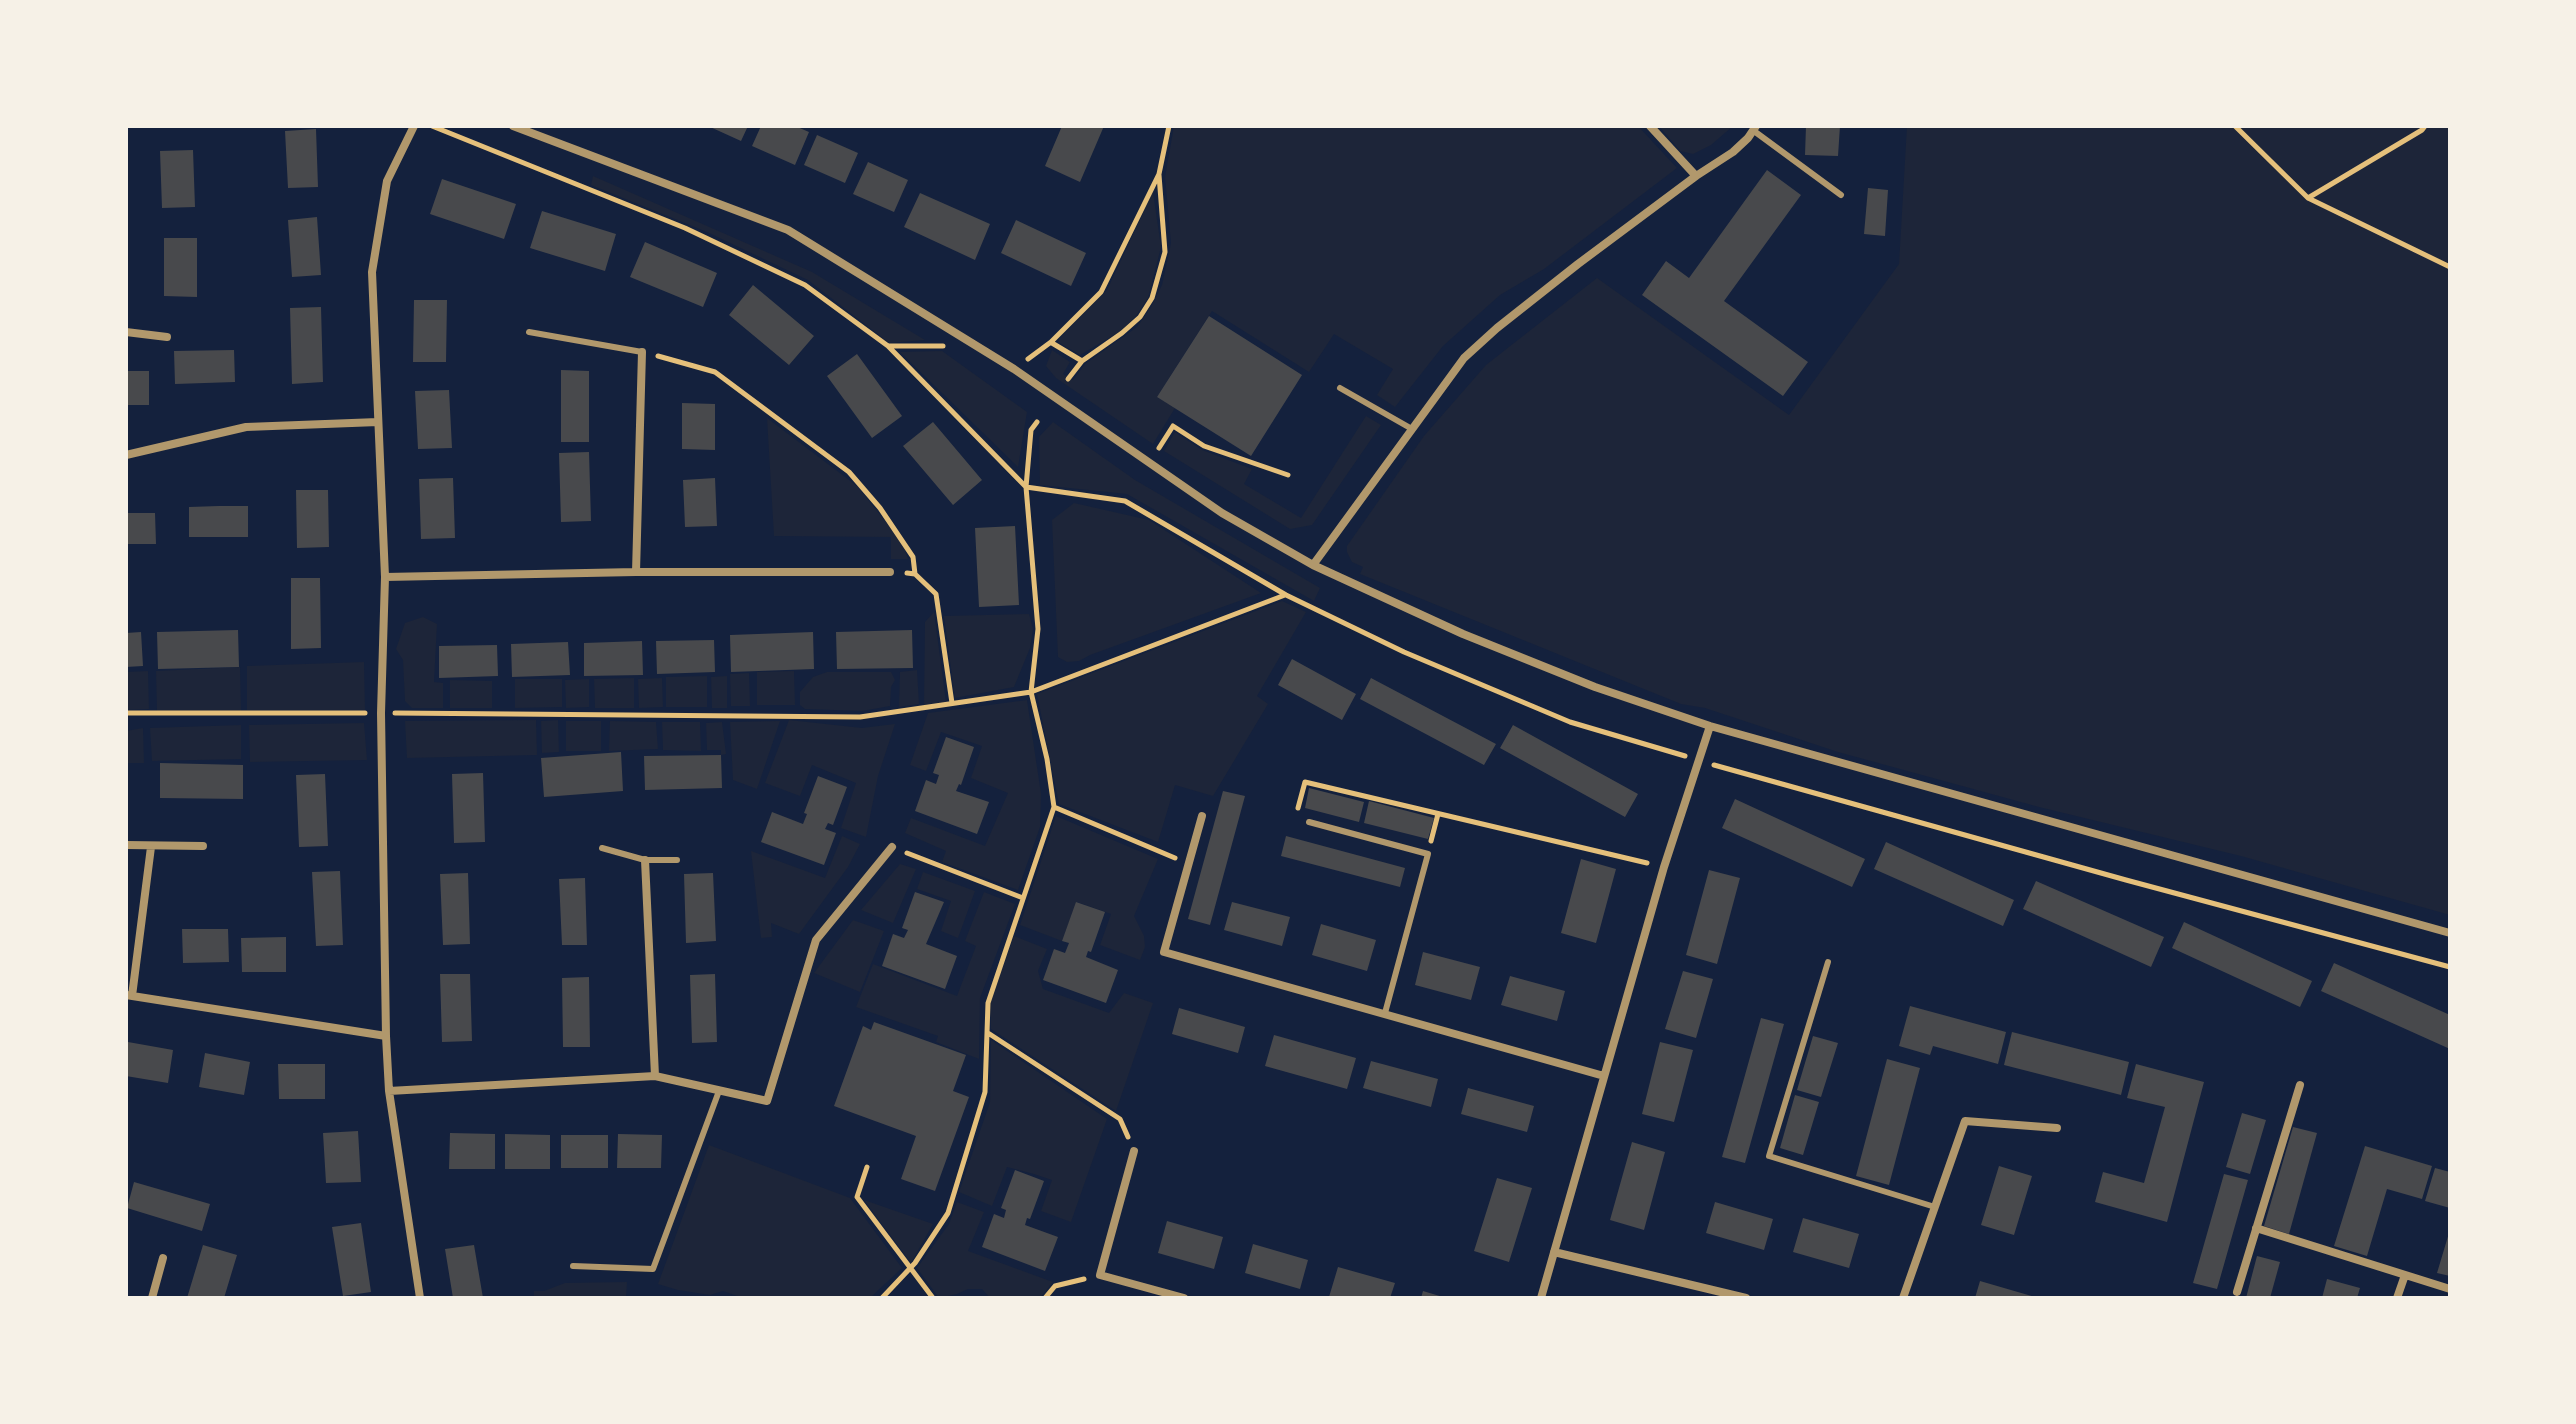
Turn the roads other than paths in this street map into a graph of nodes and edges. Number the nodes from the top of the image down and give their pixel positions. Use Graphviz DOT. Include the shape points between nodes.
graph roads {
  1 [pos="414,126"];
  2 [pos="513,126"];
  3 [pos="542,126"];
  4 [pos="1650,126"];
  5 [pos="1755,128"];
  6 [pos="538,136"];
  7 [pos="1696,176"];
  8 [pos="1841,195"];
  9 [pos="126,332"];
  10 [pos="529,332"];
  11 [pos="167,337"];
  12 [pos="642,352"];
  13 [pos="1340,388"];
  14 [pos="378,422"];
  15 [pos="1412,429"];
  16 [pos="126,455"];
  17 [pos="1313,565"];
  18 [pos="636,572"];
  19 [pos="890,572"];
  20 [pos="385,577"];
  21 [pos="1710,726"];
  22 [pos="1202,816"];
  23 [pos="1309,822"];
  24 [pos="126,845"];
  25 [pos="203,846"];
  26 [pos="151,847"];
  27 [pos="892,847"];
  28 [pos="602,848"];
  29 [pos="645,860"];
  30 [pos="677,860"];
  31 [pos="2450,933"];
  32 [pos="1828,962"];
  33 [pos="129,996"];
  34 [pos="1385,1013"];
  35 [pos="386,1036"];
  36 [pos="655,1076"];
  37 [pos="1604,1076"];
  38 [pos="2300,1085"];
  39 [pos="389,1091"];
  40 [pos="719,1091"];
  41 [pos="2057,1128"];
  42 [pos="1134,1151"];
  43 [pos="1935,1207"];
  44 [pos="2256,1228"];
  45 [pos="1554,1252"];
  46 [pos="163,1258"];
  47 [pos="573,1266"];
  48 [pos="2405,1275"];
  49 [pos="2450,1289"];
  50 [pos="2237,1292"];
  51 [pos="152,1298"];
  52 [pos="420,1298"];
  53 [pos="1184,1298"];
  54 [pos="1541,1298"];
  55 [pos="1746,1298"];
  56 [pos="1903,1298"];
  57 [pos="2397,1298"];
  1 -- 14 [label="street" via="387,181 372,272"];
  2 -- 6 [label="street"];
  3 -- 6 [label="street"];
  4 -- 7 [label="street"];
  5 -- 7 [label="street" via="1733,152"];
  5 -- 8 [label="lane"];
  6 -- 17 [label="street" via="788,230 1014,369 1222,513"];
  7 -- 15 [label="street" via="1497,328 1464,358"];
  9 -- 11 [label="street"];
  10 -- 12 [label="lane"];
  12 -- 18 [label="street"];
  13 -- 15 [label="lane"];
  14 -- 16 [label="street" via="246,427"];
  14 -- 20 [label="street"];
  15 -- 17 [label="street"];
  17 -- 21 [label="street" via="1478,640"];
  18 -- 19 [label="street"];
  18 -- 20 [label="street"];
  20 -- 35 [label="street" via="381,713"];
  21 -- 31 [label="street"];
  21 -- 37 [label="street"];
  22 -- 34 [label="street" via="1164,952"];
  23 -- 34 [label="lane" via="1428,854"];
  24 -- 26 [label="street"];
  25 -- 26 [label="street"];
  26 -- 33 [label="street"];
  27 -- 40 [label="street" via="816,940 767,1101"];
  28 -- 29 [label="lane"];
  29 -- 30 [label="lane"];
  29 -- 36 [label="street"];
  32 -- 43 [label="lane" via="1769,1156"];
  33 -- 35 [label="street"];
  34 -- 37 [label="street"];
  35 -- 39 [label="street"];
  36 -- 39 [label="street"];
  36 -- 40 [label="street"];
  37 -- 45 [label="street"];
  38 -- 44 [label="street"];
  39 -- 52 [label="street"];
  40 -- 47 [label="lane" via="653,1269"];
  41 -- 43 [label="street" via="1965,1121"];
  42 -- 53 [label="street" via="1100,1275"];
  43 -- 56 [label="street"];
  44 -- 48 [label="street"];
  44 -- 50 [label="street"];
  45 -- 54 [label="street"];
  45 -- 55 [label="street"];
  46 -- 51 [label="street"];
  48 -- 49 [label="street"];
  48 -- 57 [label="street"];
}
